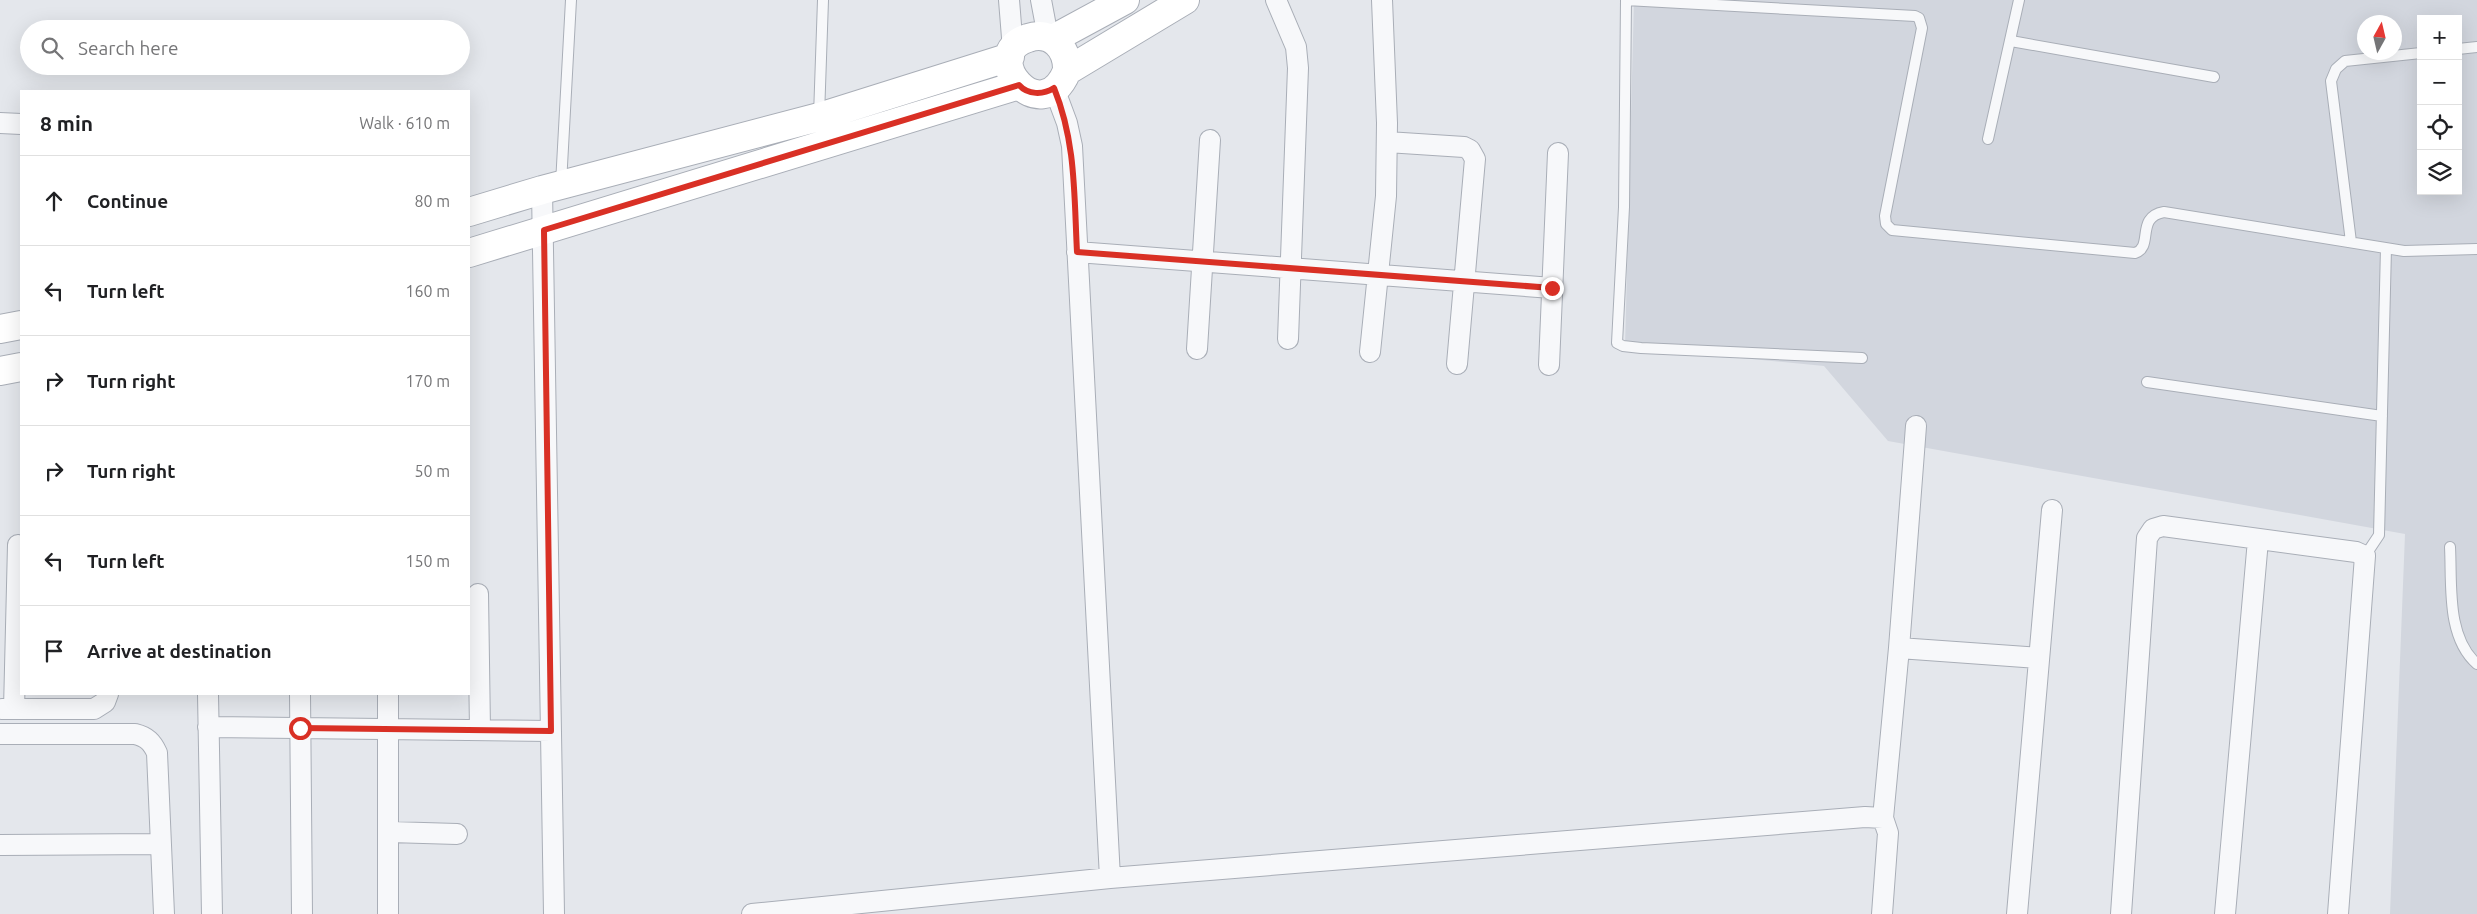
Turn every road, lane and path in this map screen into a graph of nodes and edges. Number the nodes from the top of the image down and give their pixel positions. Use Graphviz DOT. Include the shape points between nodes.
graph roads {
  1 [pos="571,0"];
  2 [pos="823,0"];
  3 [pos="1009,0"];
  4 [pos="1041,0"];
  5 [pos="1125,0"];
  6 [pos="1185,0"];
  7 [pos="1276,0"];
  8 [pos="1382,0"];
  9 [pos="1626,0"];
  10 [pos="2019,0"];
  11 [pos="1050,38"];
  12 [pos="2011,41"];
  13 [pos="2477,47"];
  14 [pos="2462,49"];
  15 [pos="1012,53"];
  16 [pos="2417,53"];
  17 [pos="2214,77"];
  18 [pos="1060,80"];
  19 [pos="1019,85"];
  20 [pos="819,117"];
  21 [pos="0,123"];
  22 [pos="20,124"];
  23 [pos="1988,139"];
  24 [pos="1210,140"];
  25 [pos="1387,142"];
  26 [pos="1558,153"];
  27 [pos="551,188"];
  28 [pos="470,212"];
  29 [pos="544,230"];
  30 [pos="2350,242"];
  31 [pos="2386,248"];
  32 [pos="2477,249"];
  33 [pos="1077,252"];
  34 [pos="470,253"];
  35 [pos="1204,262"];
  36 [pos="1292,268"];
  37 [pos="1378,275"];
  38 [pos="1465,281"];
  39 [pos="1552,288"];
  40 [pos="20,325"];
  41 [pos="0,329"];
  42 [pos="1288,339"];
  43 [pos="1197,349"];
  44 [pos="1370,352"];
  45 [pos="1862,358"];
  46 [pos="1458,364"];
  47 [pos="1549,366"];
  48 [pos="20,367"];
  49 [pos="0,371"];
  50 [pos="2147,382"];
  51 [pos="2382,416"];
  52 [pos="1916,426"];
  53 [pos="2052,510"];
  54 [pos="2258,540"];
  55 [pos="18,545"];
  56 [pos="2450,547"];
  57 [pos="2365,556"];
  58 [pos="478,594"];
  59 [pos="1899,648"];
  60 [pos="2039,658"];
  61 [pos="2477,664"];
  62 [pos="108,695"];
  63 [pos="208,695"];
  64 [pos="300,695"];
  65 [pos="388,695"];
  66 [pos="7,709"];
  67 [pos="208,727"];
  68 [pos="300,728"];
  69 [pos="388,729"];
  70 [pos="480,730"];
  71 [pos="551,731"];
  72 [pos="0,734"];
  73 [pos="1882,818"];
  74 [pos="390,832"];
  75 [pos="457,834"];
  76 [pos="161,844"];
  77 [pos="0,845"];
  78 [pos="1110,878"];
  79 [pos="164,914"];
  80 [pos="212,914"];
  81 [pos="302,914"];
  82 [pos="388,914"];
  83 [pos="554,914"];
  84 [pos="752,914"];
  85 [pos="1882,914"];
  86 [pos="2017,914"];
  87 [pos="2120,914"];
  88 [pos="2225,914"];
  89 [pos="2338,914"];
  1 -- 27 [label="lane"];
  2 -- 20 [label="lane"];
  3 -- 15 [label="street"];
  4 -- 11 [label="street"];
  5 -- 11 [label="main road"];
  6 -- 18 [label="main road"];
  7 -- 36 [label="street" via="1294,41 1298,68"];
  8 -- 25 [label="street"];
  9 -- 30 [label="lane" via="1919,18 1922,28 1885,216 1886,224 1892,230 2135,253 2142,247 2149,219 2153,214 2164,212"];
  9 -- 45 [label="lane" via="1624,207 1617,343 1641,348"];
  10 -- 12 [label="lane"];
  11 -- 15 [label="main road" via="1034,36 1022,39"];
  11 -- 18 [label="main road" via="1065,52"];
  12 -- 17 [label="lane"];
  12 -- 23 [label="lane"];
  13 -- 14 [label="lane"];
  15 -- 19 [label="main road" via="1010,72"];
  15 -- 20 [label="main road"];
  16 -- 30 [label="lane" via="2345,62 2336,69 2331,81"];
  18 -- 19 [label="main road" via="1040,93 1030,92"];
  18 -- 33 [label="street" via="1072,146"];
  19 -- 29 [label="main road"];
  20 -- 27 [label="main road"];
  21 -- 22 [label="street"];
  24 -- 35 [label="street"];
  25 -- 37 [label="street" via="1386,196"];
  25 -- 38 [label="street" via="1464,147 1473,153"];
  26 -- 39 [label="street"];
  27 -- 28 [label="main road"];
  27 -- 29 [label="street"];
  29 -- 34 [label="main road"];
  29 -- 71 [label="street"];
  30 -- 31 [label="lane"];
  31 -- 32 [label="lane" via="2404,251"];
  31 -- 51 [label="lane"];
  33 -- 35 [label="street"];
  33 -- 78 [label="street"];
  35 -- 36 [label="street"];
  35 -- 43 [label="street"];
  36 -- 37 [label="street"];
  36 -- 42 [label="street"];
  37 -- 38 [label="street"];
  37 -- 44 [label="street"];
  38 -- 39 [label="street"];
  38 -- 46 [label="street"];
  39 -- 47 [label="street"];
  40 -- 41 [label="main road"];
  48 -- 49 [label="main road"];
  50 -- 51 [label="lane"];
  51 -- 57 [label="lane" via="2378,535"];
  52 -- 59 [label="street"];
  53 -- 60 [label="street"];
  54 -- 57 [label="street" via="2356,552"];
  54 -- 87 [label="street" via="2163,526 2153,529 2147,538"];
  54 -- 88 [label="street"];
  55 -- 66 [label="street"];
  56 -- 61 [label="lane" via="2452,604 2459,640"];
  57 -- 89 [label="street"];
  58 -- 70 [label="street"];
  59 -- 60 [label="street"];
  59 -- 73 [label="street"];
  60 -- 86 [label="street"];
  62 -- 66 [label="street" via="105,702 94,709"];
  63 -- 67 [label="street"];
  64 -- 68 [label="street"];
  65 -- 69 [label="street"];
  67 -- 68 [label="street"];
  67 -- 80 [label="street"];
  68 -- 69 [label="street"];
  68 -- 81 [label="street"];
  69 -- 70 [label="street"];
  69 -- 74 [label="street"];
  70 -- 71 [label="street"];
  71 -- 83 [label="street"];
  72 -- 76 [label="street" via="146,736 157,753"];
  73 -- 78 [label="street"];
  73 -- 85 [label="street" via="1888,833"];
  74 -- 75 [label="street"];
  74 -- 82 [label="street"];
  76 -- 77 [label="street"];
  76 -- 79 [label="street"];
  78 -- 84 [label="street"];
}
